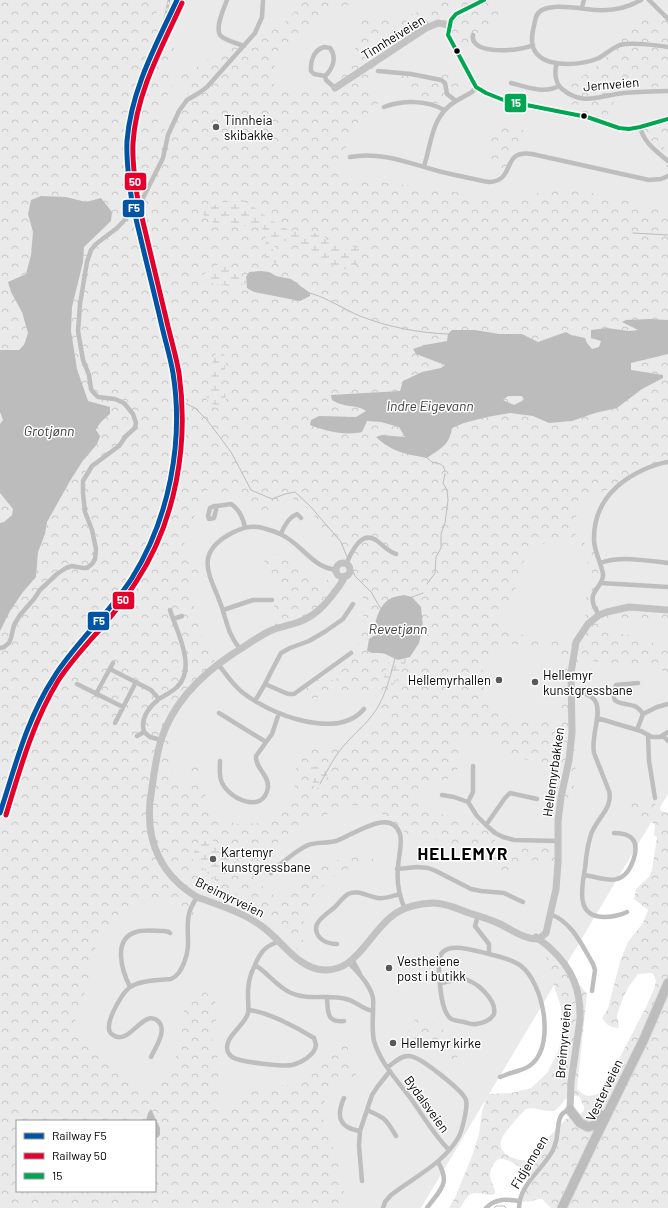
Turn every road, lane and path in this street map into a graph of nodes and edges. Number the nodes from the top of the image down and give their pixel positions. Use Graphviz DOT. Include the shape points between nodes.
graph roads {
  1 [pos="227,0"];
  2 [pos="263,0"];
  3 [pos="484,0"];
  4 [pos="584,0"];
  5 [pos="641,0"];
  6 [pos="649,0"];
  7 [pos="557,1"];
  8 [pos="548,2"];
  9 [pos="472,3"];
  10 [pos="582,7"];
  11 [pos="668,19"];
  12 [pos="449,25"];
  13 [pos="474,34"];
  14 [pos="533,45"];
  15 [pos="244,46"];
  16 [pos="668,47"];
  17 [pos="557,63"];
  18 [pos="378,71"];
  19 [pos="325,76"];
  20 [pos="511,84"];
  21 [pos="559,86"];
  22 [pos="476,87"];
  23 [pos="335,88"];
  24 [pos="668,91"];
  25 [pos="456,101"];
  26 [pos="384,107"];
  27 [pos="444,110"];
  28 [pos="668,119"];
  29 [pos="640,127"];
  30 [pos="350,157"];
  31 [pos="668,161"];
  32 [pos="424,166"];
  33 [pos="668,176"];
  34 [pos="668,462"];
  35 [pos="217,506"];
  36 [pos="301,518"];
  37 [pos="245,527"];
  38 [pos="281,534"];
  39 [pos="396,554"];
  40 [pos="600,563"];
  41 [pos="668,563"];
  42 [pos="346,564"];
  43 [pos="340,574"];
  44 [pos="601,583"];
  45 [pos="668,587"];
  46 [pos="272,600"];
  47 [pos="353,604"];
  48 [pos="170,610"];
  49 [pos="223,610"];
  50 [pos="668,610"];
  51 [pos="599,615"];
  52 [pos="182,616"];
  53 [pos="173,619"];
  54 [pos="0,648"];
  55 [pos="240,649"];
  56 [pos="351,653"];
  57 [pos="113,663"];
  58 [pos="218,664"];
  59 [pos="110,669"];
  60 [pos="136,682"];
  61 [pos="638,683"];
  62 [pos="77,684"];
  63 [pos="266,684"];
  64 [pos="572,692"];
  65 [pos="96,694"];
  66 [pos="159,698"];
  67 [pos="255,701"];
  68 [pos="668,704"];
  69 [pos="123,707"];
  70 [pos="364,709"];
  71 [pos="219,713"];
  72 [pos="279,714"];
  73 [pos="643,714"];
  74 [pos="597,718"];
  75 [pos="115,723"];
  76 [pos="637,730"];
  77 [pos="144,732"];
  78 [pos="668,732"];
  79 [pos="137,736"];
  80 [pos="648,736"];
  81 [pos="663,736"];
  82 [pos="161,740"];
  83 [pos="668,741"];
  84 [pos="266,742"];
  85 [pos="220,761"];
  86 [pos="472,766"];
  87 [pos="442,795"];
  88 [pos="655,798"];
  89 [pos="537,799"];
  90 [pos="468,802"];
  91 [pos="486,825"];
  92 [pos="614,833"];
  93 [pos="558,841"];
  94 [pos="397,869"];
  95 [pos="271,872"];
  96 [pos="584,875"];
  97 [pos="400,894"];
  98 [pos="201,898"];
  99 [pos="523,902"];
  100 [pos="406,909"];
  101 [pos="627,912"];
  102 [pos="550,914"];
  103 [pos="478,916"];
  104 [pos="170,933"];
  105 [pos="539,939"];
  106 [pos="275,943"];
  107 [pos="337,944"];
  108 [pos="489,954"];
  109 [pos="351,961"];
  110 [pos="255,965"];
  111 [pos="440,983"];
  112 [pos="668,983"];
  113 [pos="130,987"];
  114 [pos="592,991"];
  115 [pos="668,994"];
  116 [pos="327,997"];
  117 [pos="360,1005"];
  118 [pos="373,1005"];
  119 [pos="248,1010"];
  120 [pos="373,1011"];
  121 [pos="344,1021"];
  122 [pos="151,1057"];
  123 [pos="389,1069"];
  124 [pos="500,1077"];
  125 [pos="615,1097"];
  126 [pos="344,1098"];
  127 [pos="367,1110"];
  128 [pos="570,1110"];
  129 [pos="360,1131"];
  130 [pos="396,1136"];
  131 [pos="593,1143"];
  132 [pos="448,1150"];
  133 [pos="438,1162"];
  134 [pos="362,1181"];
  135 [pos="519,1201"];
  136 [pos="383,1208"];
  137 [pos="427,1208"];
  138 [pos="486,1208"];
  139 [pos="519,1208"];
  140 [pos="562,1208"];
  141 [pos="567,1208"];
  1 -- 15 [label="street" via="220,18 219,33 228,40"];
  2 -- 15 [label="street" via="260,23"];
  3 -- 9 [label="street"];
  4 -- 10 [label="street"];
  5 -- 10 [label="street" via="613,10"];
  6 -- 11 [label="street"];
  7 -- 10 [label="street"];
  8 -- 14 [label="street" via="538,10 533,30"];
  9 -- 12 [label="street" via="456,14"];
  12 -- 22 [label="street" via="449,38"];
  12 -- 23 [label="street, Tinnheiveien" via="438,23 426,28"];
  13 -- 14 [label="street" via="476,44 488,49 509,50"];
  14 -- 17 [label="street" via="541,57"];
  15 -- 54 [label="street" via="207,87 185,102 171,126 163,158 140,204 91,250 78,321 84,364 93,392 98,397 124,403 133,414 136,425 119,446 94,464 84,481 85,512 96,549 94,562 85,568 69,566 57,574 20,615 8,643"];
  16 -- 17 [label="street" via="625,44 599,58 579,64"];
  17 -- 21 [label="street" via="555,72"];
  18 -- 25 [label="street" via="441,80 445,83 447,94"];
  19 -- 19 [label="street" via="332,68 334,59 332,51 327,47 317,51 310,68 312,73"];
  19 -- 23 [label="street"];
  20 -- 21 [label="street" via="544,90"];
  21 -- 24 [label="street, Jernveien" via="571,95 585,99 624,93"];
  22 -- 25 [label="street"];
  22 -- 29 [label="street" via="486,94 506,101 587,118 619,128"];
  25 -- 27 [label="street"];
  26 -- 27 [label="street" via="417,102"];
  27 -- 32 [label="street" via="433,130"];
  28 -- 29 [label="street"];
  29 -- 31 [label="street" via="648,143"];
  30 -- 32 [label="street" via="384,157"];
  32 -- 33 [label="street" via="494,182 503,178 513,158 523,153 649,180"];
  34 -- 40 [label="street" via="662,462 626,479 606,499 595,527 595,545"];
  35 -- 37 [label="street" via="233,505 243,518"];
  36 -- 38 [label="street" via="297,514 293,516"];
  37 -- 38 [label="street" via="258,527"];
  37 -- 49 [label="street" via="221,540 208,559 209,576"];
  38 -- 43 [label="street" via="316,562"];
  39 -- 42 [label="street" via="388,551 374,539 366,538 354,547"];
  40 -- 41 [label="street" via="635,559"];
  40 -- 44 [label="street" via="603,575"];
  42 -- 43 [label="street" via="337,566"];
  42 -- 43 [label="street" via="349,572"];
  43 -- 55 [label="street, Breimyrveien" via="335,591 326,604 312,615 300,622 270,631"];
  44 -- 45 [label="street"];
  44 -- 51 [label="street" via="592,598"];
  46 -- 49 [label="street" via="253,600"];
  47 -- 63 [label="street" via="343,619 326,631 281,653"];
  48 -- 53 [label="street"];
  49 -- 55 [label="street" via="229,632"];
  50 -- 51 [label="street, Hellemyrbakken" via="629,607"];
  51 -- 64 [label="street, Hellemyrbakken" via="588,624 576,642 571,673"];
  52 -- 53 [label="street"];
  53 -- 66 [label="street" via="185,652 186,672 177,687"];
  55 -- 58 [label="street, Breimyrveien"];
  56 -- 63 [label="street" via="294,694 288,694"];
  57 -- 59 [label="street"];
  58 -- 67 [label="street" via="234,685"];
  58 -- 82 [label="street, Breimyrveien" via="183,698"];
  59 -- 60 [label="street"];
  59 -- 65 [label="street"];
  60 -- 66 [label="street"];
  60 -- 69 [label="street"];
  61 -- 73 [label="street" via="616,686 614,697 620,703 636,707"];
  62 -- 65 [label="street"];
  63 -- 67 [label="street"];
  64 -- 74 [label="street" via="583,693 594,699"];
  64 -- 93 [label="street, Hellemyrbakken" via="570,751 560,805"];
  65 -- 69 [label="street"];
  66 -- 77 [label="street" via="146,713"];
  67 -- 72 [label="street"];
  68 -- 73 [label="street"];
  69 -- 75 [label="street"];
  70 -- 72 [label="street" via="348,719 326,724"];
  71 -- 84 [label="street"];
  72 -- 84 [label="street" via="272,734"];
  73 -- 76 [label="street"];
  74 -- 76 [label="street"];
  74 -- 96 [label="street" via="593,748 610,798 608,807 591,833"];
  76 -- 80 [label="street"];
  77 -- 79 [label="street"];
  77 -- 82 [label="street"];
  78 -- 81 [label="street"];
  80 -- 81 [label="street"];
  80 -- 88 [label="street"];
  81 -- 83 [label="street"];
  82 -- 98 [label="street, Breimyrveien" via="150,803 151,833 157,854 167,870 178,884"];
  84 -- 85 [label="street" via="256,758 267,779 268,787 264,796 255,802 242,801 228,790 220,779"];
  86 -- 90 [label="street" via="473,792"];
  87 -- 90 [label="street"];
  89 -- 91 [label="street" via="510,793"];
  90 -- 91 [label="street"];
  91 -- 93 [label="street" via="494,833 508,838"];
  92 -- 96 [label="street" via="622,833 634,840 636,852 628,871 614,880"];
  93 -- 102 [label="street, Hellemyrbakken" via="555,896"];
  94 -- 95 [label="street" via="400,835 394,826 382,822 335,841 309,845"];
  94 -- 97 [label="street"];
  94 -- 99 [label="street" via="428,868 471,889 504,893"];
  96 -- 101 [label="street" via="582,898 588,912 596,916 612,917"];
  97 -- 100 [label="street"];
  97 -- 107 [label="street" via="380,898 351,892 348,894 318,921 318,934 328,944"];
  98 -- 109 [label="street, Breimyrveien" via="248,916 307,965 327,970 342,967"];
  98 -- 113 [label="street" via="189,913 188,950 180,972 171,979"];
  100 -- 103 [label="street, Breimyrveien" via="436,903"];
  100 -- 109 [label="street, Breimyrveien" via="389,918"];
  102 -- 105 [label="street, Hellemyrbakken" via="546,933"];
  102 -- 114 [label="street" via="569,927 593,964 595,970"];
  103 -- 105 [label="street, Breimyrveien" via="534,940"];
  103 -- 108 [label="street" via="475,926 489,944"];
  104 -- 113 [label="street" via="137,931 125,939 121,946 121,954"];
  105 -- 128 [label="street, Breimyrveien" via="565,964 578,992 580,1020"];
  106 -- 110 [label="street" via="264,950"];
  108 -- 111 [label="street" via="458,947 446,950 440,958"];
  108 -- 124 [label="street" via="512,960 525,969 540,996 544,1021 543,1043 536,1060 526,1069"];
  109 -- 118 [label="street, Bydalsveien" via="372,994"];
  110 -- 116 [label="street" via="291,993 306,997"];
  110 -- 119 [label="street" via="248,986"];
  111 -- 111 [label="street" via="443,1003 449,1018 474,1024 488,1021 493,1017 495,1011 492,1004 474,983 461,979"];
  112 -- 125 [label="highway, Vesterveien"];
  113 -- 122 [label="street" via="121,996 109,1029 114,1036 122,1038 145,1020 158,1021 163,1031"];
  115 -- 141 [label="highway, Vesterveien"];
  116 -- 117 [label="street" via="348,999"];
  116 -- 121 [label="street" via="330,1017 336,1021"];
  117 -- 118 [label="street"];
  117 -- 120 [label="street"];
  118 -- 120 [label="street, Bydalsveien"];
  119 -- 119 [label="street" via="244,1021 227,1044 228,1052 232,1056 242,1060 290,1066 314,1052 316,1042 310,1036 268,1015"];
  120 -- 123 [label="street, Bydalsveien" via="374,1041"];
  123 -- 127 [label="street, Bydalsveien" via="375,1090"];
  123 -- 132 [label="street, Bydalsveien"];
  123 -- 132 [label="street, Bydalsveien" via="404,1056 414,1057 440,1074 465,1097 466,1107 460,1134"];
  125 -- 128 [label="highway" via="597,1122 591,1126 580,1123"];
  125 -- 131 [label="highway, Vesterveien"];
  126 -- 129 [label="street" via="340,1109 341,1120 349,1129"];
  127 -- 129 [label="street, Bydalsveien"];
  127 -- 130 [label="street" via="384,1118"];
  128 -- 131 [label="highway" via="573,1121 590,1134"];
  128 -- 135 [label="street, Fidjemoen" via="565,1111 560,1117 553,1150 525,1187"];
  129 -- 134 [label="street, Bydalsveien"];
  131 -- 140 [label="highway, Vesterveien"];
  132 -- 133 [label="street, Bydalsveien"];
  133 -- 136 [label="street, Bydalsveien" via="391,1195"];
  133 -- 137 [label="street" via="445,1181"];
  135 -- 138 [label="street" via="500,1200"];
  135 -- 139 [label="street, Fidjemoen"];
}
